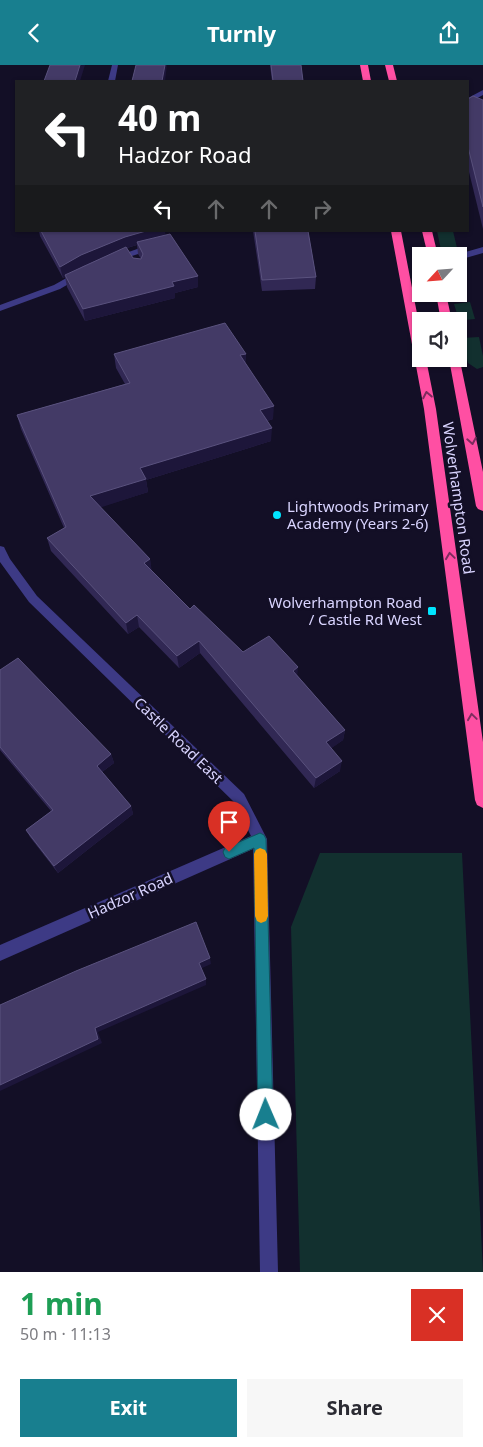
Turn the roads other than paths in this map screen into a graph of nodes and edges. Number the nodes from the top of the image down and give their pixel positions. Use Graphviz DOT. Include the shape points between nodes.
graph roads {
  1 [pos="115,65"];
  2 [pos="364,65"];
  3 [pos="389,65"];
  4 [pos="112,80"];
  5 [pos="367,80"];
  6 [pos="393,80"];
  7 [pos="483,92"];
  8 [pos="469,100"];
  9 [pos="396,232"];
  10 [pos="427,232"];
  11 [pos="162,243"];
  12 [pos="431,247"];
  13 [pos="483,250"];
  14 [pos="468,254"];
  15 [pos="104,263"];
  16 [pos="87,270"];
  17 [pos="0,308"];
  18 [pos="457,367"];
  19 [pos="483,506"];
  20 [pos="0,550"];
  21 [pos="483,800"];
  22 [pos="260,839"];
  23 [pos="0,953"];
  24 [pos="269,1272"];
  1 -- 4 [label="street"];
  2 -- 5 [label="highway"];
  3 -- 6 [label="highway"];
  7 -- 8 [label="street"];
  21 -- 9 [label="highway, Wolverhampton Road, one-way" via="430,409"];
  10 -- 12 [label="highway"];
  11 -- 15 [label="street" via="132,256"];
  13 -- 14 [label="street"];
  16 -- 17 [label="street" via="57,287"];
  18 -- 19 [label="highway, Wolverhampton Road, one-way"];
  20 -- 22 [label="street, Castle Road East" via="33,599 239,797"];
  22 -- 23 [label="street, Hadzor Road"];
  22 -- 24 [label="street, Castle Road East"];
}
